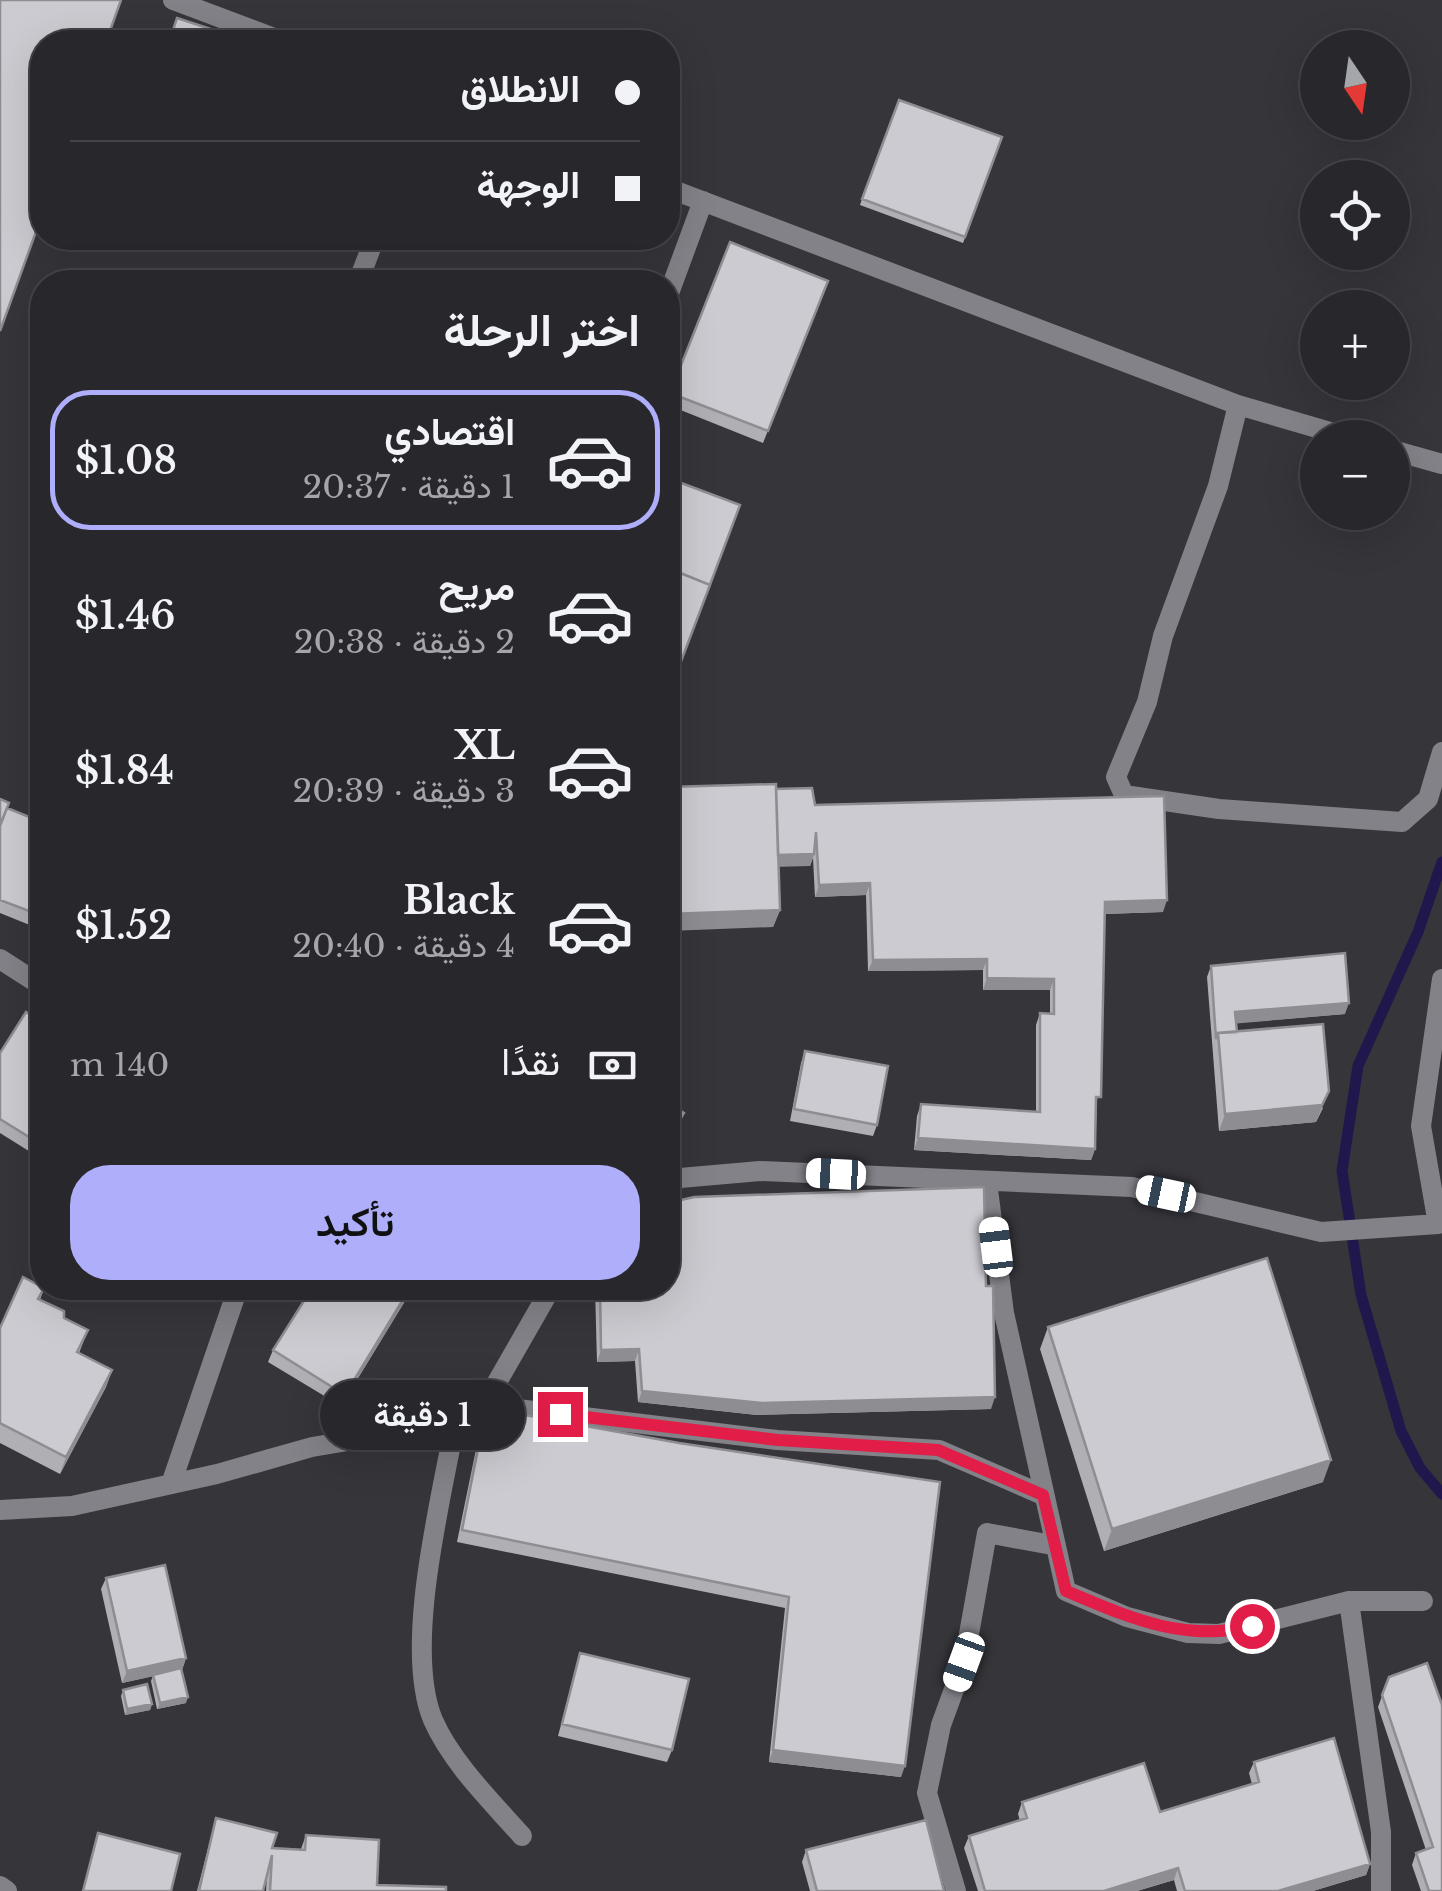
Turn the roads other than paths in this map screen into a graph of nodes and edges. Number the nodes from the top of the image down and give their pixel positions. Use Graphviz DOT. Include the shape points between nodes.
graph roads {
  1 [pos="174,0"];
  2 [pos="254,30"];
  3 [pos="680,192"];
  4 [pos="703,201"];
  5 [pos="678,270"];
  6 [pos="1238,405"];
  7 [pos="1300,423"];
  8 [pos="1410,455"];
  9 [pos="1442,464"];
  10 [pos="1442,752"];
  11 [pos="0,959"];
  12 [pos="30,978"];
  13 [pos="1442,979"];
  14 [pos="680,1178"];
  15 [pos="987,1182"];
  16 [pos="1440,1228"];
  17 [pos="234,1300"];
  18 [pos="543,1300"];
  19 [pos="484,1405"];
  20 [pos="455,1423"];
  21 [pos="171,1484"];
  22 [pos="1043,1495"];
  23 [pos="0,1510"];
  24 [pos="1052,1545"];
  25 [pos="1349,1600"];
  26 [pos="1422,1601"];
  27 [pos="522,1836"];
  28 [pos="0,1886"];
  29 [pos="7,1891"];
  30 [pos="956,1891"];
  31 [pos="1380,1891"];
  1 -- 2 [label="street"];
  3 -- 4 [label="street"];
  4 -- 5 [label="street"];
  4 -- 6 [label="street"];
  6 -- 7 [label="street"];
  6 -- 10 [label="street" via="1218,486 1116,777 1124,794 1219,810 1402,822 1428,800"];
  8 -- 9 [label="street"];
  11 -- 12 [label="street"];
  13 -- 16 [label="street" via="1421,1126"];
  14 -- 15 [label="street" via="760,1171"];
  15 -- 16 [label="street" via="1132,1187 1321,1232"];
  15 -- 22 [label="street" via="1004,1313"];
  17 -- 21 [label="street"];
  18 -- 19 [label="street"];
  19 -- 20 [label="street"];
  19 -- 22 [label="street" via="761,1439 938,1450"];
  20 -- 21 [label="street" via="312,1447"];
  20 -- 27 [label="street" via="422,1605 432,1719 469,1776"];
  21 -- 23 [label="street" via="72,1506"];
  22 -- 24 [label="street"];
  24 -- 25 [label="street" via="1066,1591 1188,1633 1219,1634"];
  24 -- 30 [label="street" via="986,1532 964,1662 940,1725 927,1793"];
  25 -- 26 [label="street"];
  25 -- 31 [label="street" via="1382,1832"];
  28 -- 29 [label="street"];
}
